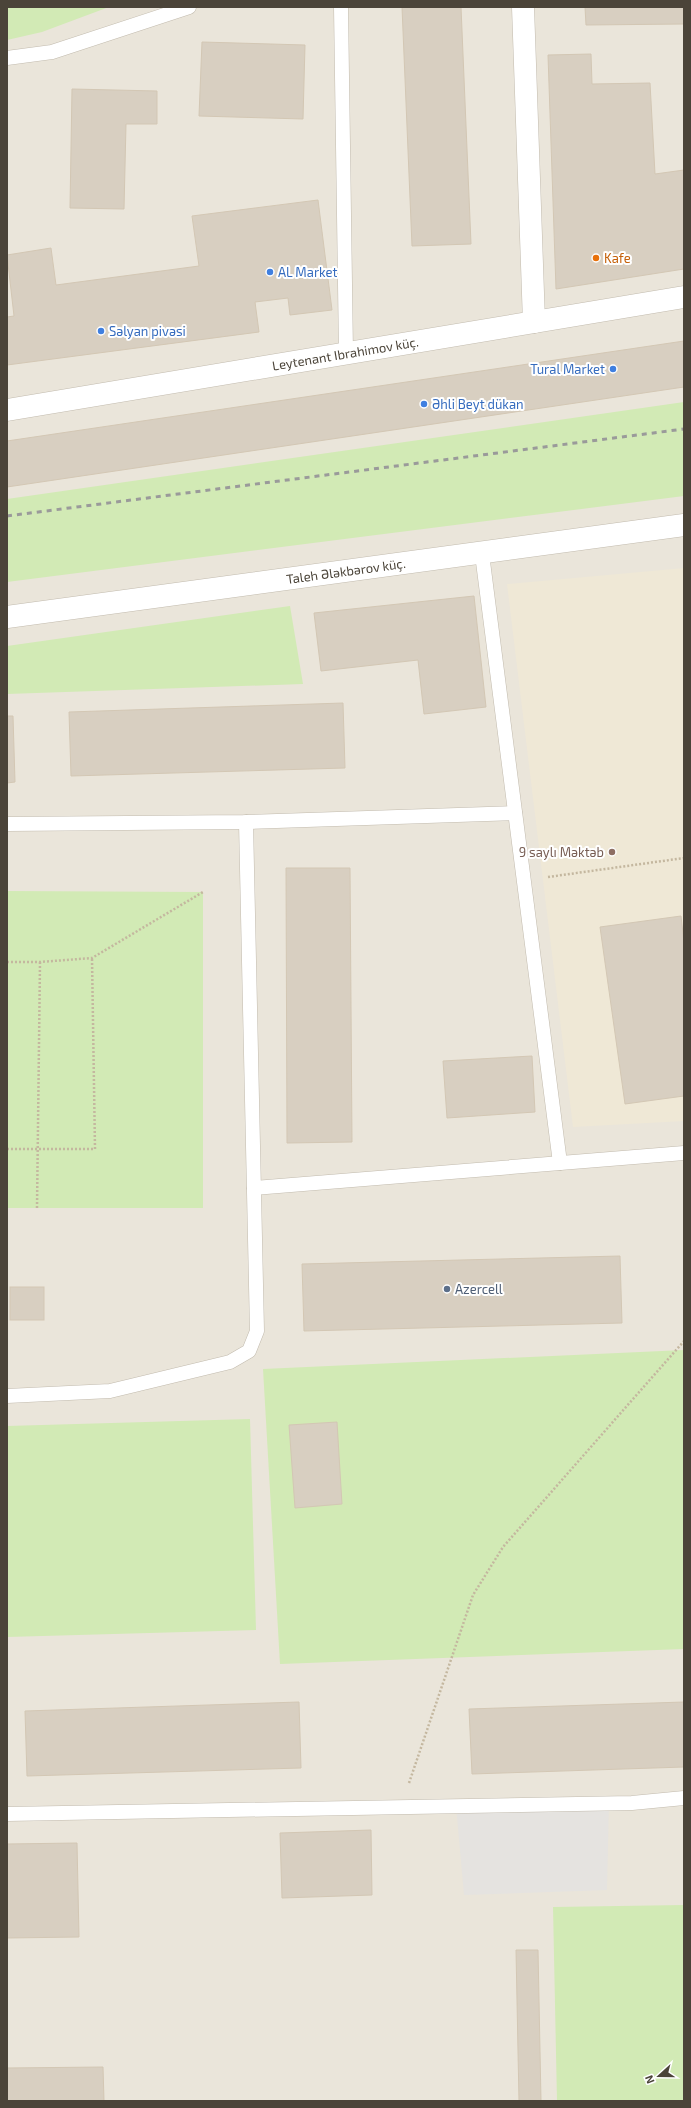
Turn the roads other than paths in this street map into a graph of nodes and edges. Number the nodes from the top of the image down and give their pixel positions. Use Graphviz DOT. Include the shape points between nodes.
graph roads {
  1 [pos="189,7"];
  2 [pos="341,7"];
  3 [pos="523,7"];
  4 [pos="7,58"];
  5 [pos="684,297"];
  6 [pos="534,322"];
  7 [pos="346,353"];
  8 [pos="7,410"];
  9 [pos="684,525"];
  10 [pos="482,554"];
  11 [pos="7,617"];
  12 [pos="515,814"];
  13 [pos="246,822"];
  14 [pos="7,824"];
  15 [pos="684,1152"];
  16 [pos="560,1163"];
  17 [pos="254,1188"];
  18 [pos="7,1396"];
  19 [pos="684,1798"];
  20 [pos="7,1814"];
  1 -- 4 [label="lane" via="52,52"];
  2 -- 7 [label="lane"];
  3 -- 6 [label="street"];
  5 -- 6 [label="street, Leytenant Ibrahimov küç."];
  6 -- 7 [label="street, Leytenant Ibrahimov küç."];
  7 -- 8 [label="street, Leytenant Ibrahimov küç."];
  9 -- 10 [label="street, Taleh Ələkbərov küç."];
  10 -- 11 [label="street, Taleh Ələkbərov küç."];
  10 -- 12 [label="lane"];
  12 -- 13 [label="lane"];
  12 -- 16 [label="lane"];
  13 -- 14 [label="lane"];
  13 -- 17 [label="lane"];
  15 -- 16 [label="lane"];
  16 -- 17 [label="lane"];
  17 -- 18 [label="lane" via="257,1331 249,1351 230,1362 110,1391"];
  19 -- 20 [label="lane" via="632,1803"];
}
